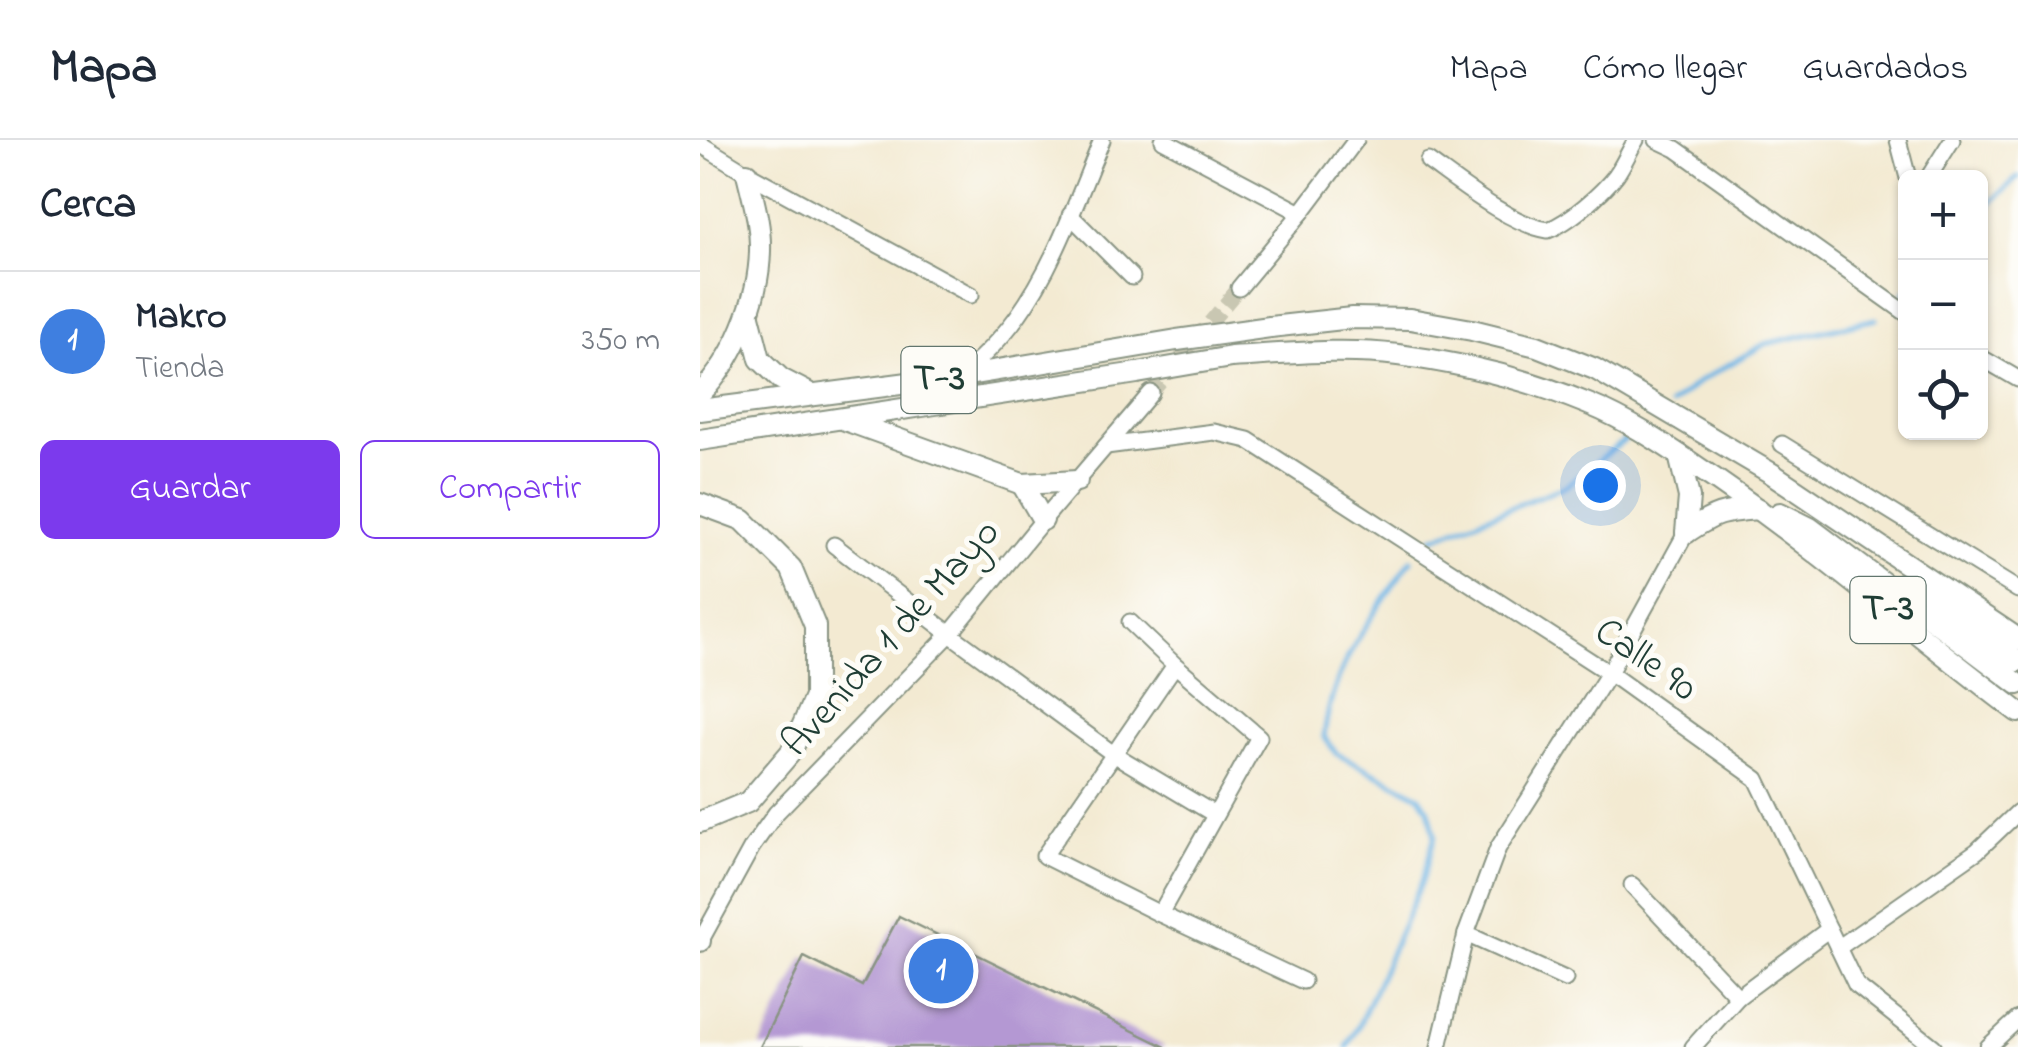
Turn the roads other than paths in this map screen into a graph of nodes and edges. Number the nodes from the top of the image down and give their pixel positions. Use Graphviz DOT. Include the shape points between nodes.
graph roads {
  1 [pos="1102,140"];
  2 [pos="1163,140"];
  3 [pos="1356,140"];
  4 [pos="1636,140"];
  5 [pos="1657,140"];
  6 [pos="1898,140"];
  7 [pos="1952,140"];
  8 [pos="700,144"];
  9 [pos="1428,161"];
  10 [pos="1906,170"];
  11 [pos="1933,170"];
  12 [pos="746,173"];
  13 [pos="1301,213"];
  14 [pos="1070,215"];
  15 [pos="1132,277"];
  16 [pos="1239,288"];
  17 [pos="971,295"];
  18 [pos="1898,308"];
  19 [pos="749,316"];
  20 [pos="1988,362"];
  21 [pos="962,376"];
  22 [pos="2018,379"];
  23 [pos="1151,392"];
  24 [pos="700,394"];
  25 [pos="814,396"];
  26 [pos="700,410"];
  27 [pos="843,419"];
  28 [pos="700,440"];
  29 [pos="1782,444"];
  30 [pos="1106,446"];
  31 [pos="1679,455"];
  32 [pos="1077,481"];
  33 [pos="1720,483"];
  34 [pos="1022,484"];
  35 [pos="700,504"];
  36 [pos="1758,509"];
  37 [pos="1042,520"];
  38 [pos="1686,533"];
  39 [pos="1865,537"];
  40 [pos="834,545"];
  41 [pos="2018,590"];
  42 [pos="1130,622"];
  43 [pos="2018,622"];
  44 [pos="950,634"];
  45 [pos="2018,639"];
  46 [pos="2018,660"];
  47 [pos="1175,664"];
  48 [pos="1609,674"];
  49 [pos="2018,684"];
  50 [pos="2018,712"];
  51 [pos="1112,754"];
  52 [pos="2018,812"];
  53 [pos="1214,814"];
  54 [pos="700,822"];
  55 [pos="1632,885"];
  56 [pos="1160,914"];
  57 [pos="1829,929"];
  58 [pos="1466,934"];
  59 [pos="700,941"];
  60 [pos="1838,948"];
  61 [pos="1566,979"];
  62 [pos="1303,981"];
  63 [pos="1738,997"];
  64 [pos="2018,1019"];
  65 [pos="1439,1047"];
  66 [pos="1693,1047"];
  67 [pos="1934,1047"];
  68 [pos="1988,1047"];
  1 -- 14 [label="street"];
  2 -- 13 [label="street"];
  3 -- 13 [label="street"];
  4 -- 9 [label="street" via="1605,188 1548,230 1518,220"];
  5 -- 18 [label="street"];
  6 -- 10 [label="street"];
  7 -- 11 [label="street"];
  8 -- 12 [label="street"];
  12 -- 17 [label="street"];
  12 -- 19 [label="main road" via="760,253"];
  13 -- 16 [label="street"];
  14 -- 15 [label="street"];
  14 -- 21 [label="street" via="1018,316"];
  19 -- 24 [label="main road"];
  19 -- 25 [label="main road" via="760,358 781,379"];
  20 -- 22 [label="street"];
  21 -- 25 [label="main road, T-3"];
  21 -- 39 [label="main road, T-3, bridge" via="1352,318 1472,330 1594,369"];
  23 -- 30 [label="street, Avenida 1 de Mayo"];
  25 -- 26 [label="main road, T-3"];
  27 -- 28 [label="main road, T-3"];
  27 -- 31 [label="main road, T-3, bridge" via="1232,358 1340,351 1456,364 1546,388 1590,404"];
  27 -- 34 [label="main road"];
  29 -- 41 [label="street"];
  30 -- 32 [label="street, Avenida 1 de Mayo"];
  30 -- 48 [label="street, Calle 90" via="1214,432 1248,440"];
  31 -- 33 [label="main road, T-3"];
  31 -- 38 [label="main road" via="1689,497"];
  32 -- 34 [label="main road"];
  32 -- 37 [label="street, Avenida 1 de Mayo"];
  33 -- 36 [label="main road, T-3"];
  33 -- 49 [label="main road" via="1810,528"];
  34 -- 37 [label="main road"];
  35 -- 54 [label="main road" via="743,520 791,568 815,626 815,697 790,752 748,802"];
  36 -- 38 [label="main road" via="1724,512"];
  36 -- 50 [label="main road, T-3"];
  37 -- 44 [label="street, Avenida 1 de Mayo"];
  38 -- 48 [label="street"];
  39 -- 43 [label="main road"];
  39 -- 45 [label="main road, T-3"];
  39 -- 46 [label="main road" via="1962,622"];
  40 -- 44 [label="street"];
  42 -- 47 [label="street"];
  44 -- 51 [label="street"];
  44 -- 59 [label="street, Avenida 1 de Mayo" via="776,813"];
  47 -- 51 [label="street"];
  47 -- 53 [label="street" via="1258,737"];
  48 -- 57 [label="street, Calle 90" via="1757,779"];
  48 -- 58 [label="street" via="1498,848"];
  51 -- 53 [label="street"];
  51 -- 56 [label="street" via="1044,856"];
  52 -- 60 [label="street" via="1976,851"];
  53 -- 56 [label="street"];
  55 -- 63 [label="street"];
  56 -- 62 [label="street"];
  57 -- 60 [label="street, Calle 90"];
  57 -- 63 [label="street"];
  58 -- 61 [label="street"];
  58 -- 65 [label="street"];
  60 -- 67 [label="street, Calle 90" via="1856,984"];
  63 -- 66 [label="street"];
  64 -- 68 [label="street"];
}
